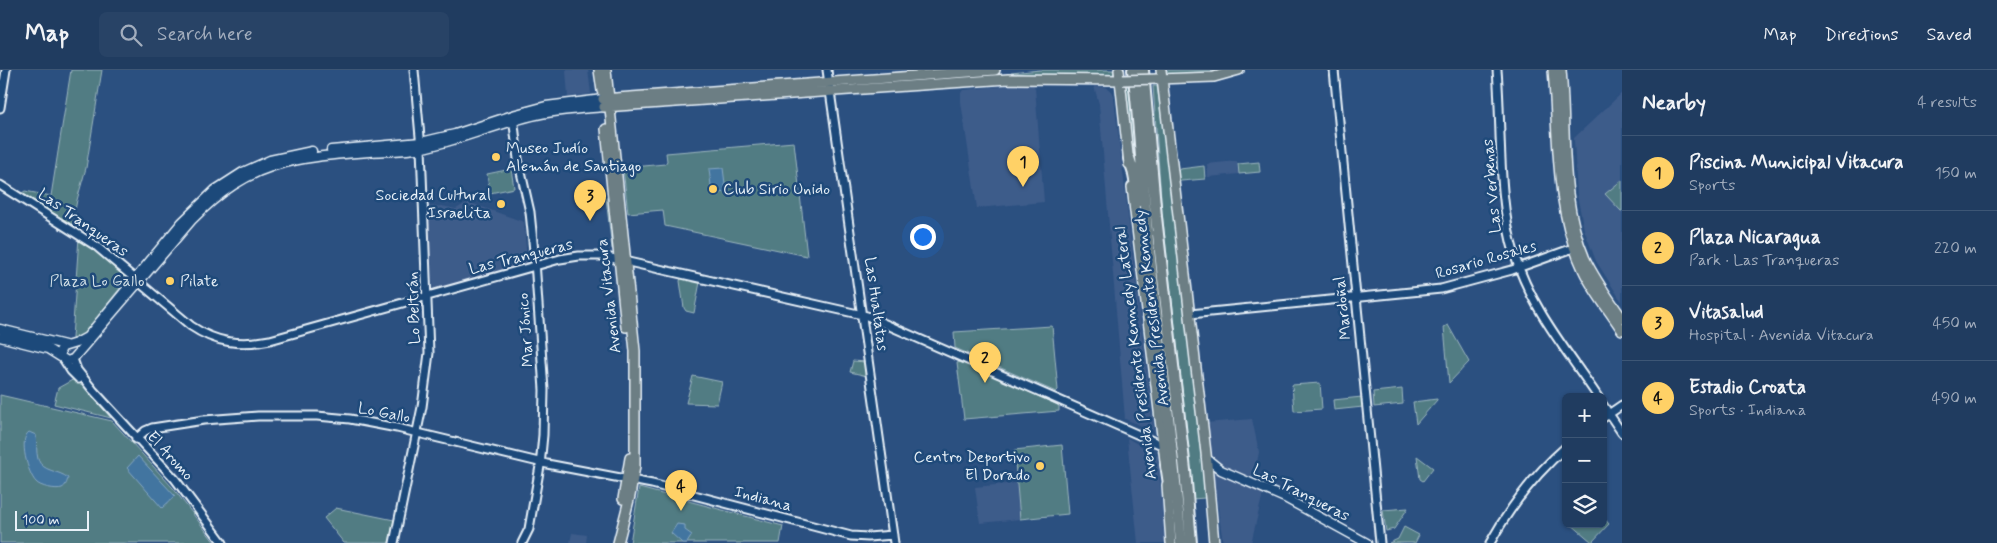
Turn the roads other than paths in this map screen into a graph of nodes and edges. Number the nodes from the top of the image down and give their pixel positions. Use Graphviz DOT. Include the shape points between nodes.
graph roads {
  1 [pos="6,70"];
  2 [pos="414,70"];
  3 [pos="599,70"];
  4 [pos="606,70"];
  5 [pos="827,70"];
  6 [pos="995,70"];
  7 [pos="1133,70"];
  8 [pos="1143,70"];
  9 [pos="1334,70"];
  10 [pos="1497,70"];
  11 [pos="1553,70"];
  12 [pos="1561,70"];
  13 [pos="1233,71"];
  14 [pos="1121,76"];
  15 [pos="1161,76"];
  16 [pos="1101,80"];
  17 [pos="830,86"];
  18 [pos="1123,100"];
  19 [pos="606,103"];
  20 [pos="0,108"];
  21 [pos="513,118"];
  22 [pos="421,145"];
  23 [pos="1129,158"];
  24 [pos="0,185"];
  25 [pos="1148,239"];
  26 [pos="1577,247"];
  27 [pos="622,260"];
  28 [pos="536,266"];
  29 [pos="1519,267"];
  30 [pos="138,280"];
  31 [pos="428,296"];
  32 [pos="1356,297"];
  33 [pos="1190,314"];
  34 [pos="863,315"];
  35 [pos="1622,318"];
  36 [pos="0,330"];
  37 [pos="1622,330"];
  38 [pos="0,337"];
  39 [pos="68,345"];
  40 [pos="62,358"];
  41 [pos="74,358"];
  42 [pos="93,390"];
  43 [pos="1595,393"];
  44 [pos="1622,405"];
  45 [pos="1607,415"];
  46 [pos="1607,417"];
  47 [pos="417,433"];
  48 [pos="1622,433"];
  49 [pos="136,439"];
  50 [pos="1164,446"];
  51 [pos="1562,450"];
  52 [pos="1206,458"];
  53 [pos="540,463"];
  54 [pos="1166,464"];
  55 [pos="1221,470"];
  56 [pos="1208,478"];
  57 [pos="630,480"];
  58 [pos="894,539"];
  59 [pos="223,543"];
  60 [pos="394,543"];
  61 [pos="522,543"];
  62 [pos="618,543"];
  63 [pos="1171,543"];
  64 [pos="1181,543"];
  65 [pos="1191,543"];
  66 [pos="1214,543"];
  67 [pos="1367,543"];
  68 [pos="1380,543"];
  69 [pos="1490,543"];
  1 -- 20 [label="street"];
  2 -- 22 [label="street, Lo Beltrán"];
  3 -- 19 [label="main road, Avenida Vitacura"];
  4 -- 19 [label="main road, Avenida Vitacura"];
  5 -- 17 [label="street, Las Hualtatas"];
  6 -- 17 [label="main road"];
  7 -- 25 [label="highway, Avenida Presidente Kennedy"];
  8 -- 65 [label="highway, Avenida Presidente Kennedy"];
  9 -- 32 [label="street, Mardoñal"];
  10 -- 29 [label="street, Las Verbenas" via="1505,204"];
  11 -- 26 [label="main road" via="1562,201"];
  12 -- 26 [label="main road" via="1569,200"];
  13 -- 15 [label="main road" via="1214,77"];
  14 -- 15 [label="main road, bridge"];
  14 -- 16 [label="main road"];
  14 -- 18 [label="main road, Avenida Presidente Kennedy Lateral"];
  15 -- 33 [label="main road"];
  16 -- 17 [label="main road" via="1008,79"];
  16 -- 18 [label="main road" via="1114,87"];
  17 -- 19 [label="main road"];
  17 -- 34 [label="street, Las Hualtatas"];
  18 -- 23 [label="main road, Avenida Presidente Kennedy Lateral"];
  19 -- 21 [label="main road" via="546,106"];
  19 -- 27 [label="main road, Avenida Vitacura"];
  21 -- 22 [label="main road" via="456,140"];
  21 -- 28 [label="street, Mar Jónico"];
  22 -- 30 [label="main road" via="314,156 254,174 222,191"];
  22 -- 31 [label="street, Lo Beltrán"];
  23 -- 25 [label="highway"];
  23 -- 50 [label="main road, Avenida Presidente Kennedy Lateral"];
  24 -- 30 [label="street, Las Tranqueras" via="80,234"];
  25 -- 64 [label="highway, Avenida Presidente Kennedy"];
  26 -- 29 [label="street, Rosario Rosales"];
  26 -- 35 [label="main road"];
  26 -- 37 [label="main road" via="1587,277"];
  27 -- 28 [label="street, Las Tranqueras" via="579,256"];
  27 -- 34 [label="street, Las Tranqueras"];
  27 -- 57 [label="main road, Avenida Vitacura" via="634,344 634,443"];
  28 -- 31 [label="street, Las Tranqueras"];
  28 -- 53 [label="street, Mar Jónico" via="544,390"];
  29 -- 32 [label="street, Rosario Rosales" via="1441,289"];
  29 -- 43 [label="street, Las Verbenas" via="1540,310"];
  30 -- 31 [label="street, Las Tranqueras" via="202,333 222,341 244,344 270,340"];
  30 -- 39 [label="main road" via="87,337"];
  30 -- 41 [label="main road"];
  31 -- 47 [label="street, Lo Beltrán" via="428,368"];
  32 -- 33 [label="street, Rosario Rosales"];
  32 -- 68 [label="street, Mardoñal"];
  33 -- 52 [label="main road"];
  34 -- 50 [label="street, Las Tranqueras"];
  34 -- 58 [label="street, Las Hualtatas"];
  36 -- 39 [label="main road"];
  38 -- 40 [label="main road" via="48,349"];
  39 -- 40 [label="main road" via="61,349"];
  39 -- 41 [label="main road" via="76,350"];
  40 -- 41 [label="main road" via="70,361"];
  40 -- 42 [label="street, El Aromo" via="71,371"];
  41 -- 42 [label="street, El Aromo" via="77,370"];
  42 -- 49 [label="street, El Aromo"];
  44 -- 45 [label="street"];
  46 -- 48 [label="street"];
  47 -- 49 [label="street, Lo Gallo" via="339,418 298,415 204,420 152,428"];
  47 -- 53 [label="street, Lo Gallo"];
  47 -- 60 [label="street, Lo Beltrán"];
  49 -- 59 [label="street, El Aromo" via="175,479"];
  50 -- 54 [label="main road, Avenida Presidente Kennedy Lateral"];
  51 -- 69 [label="street" via="1518,498"];
  52 -- 55 [label="main road, Las Tranqueras"];
  52 -- 56 [label="main road"];
  53 -- 57 [label="street, Lo Gallo"];
  53 -- 61 [label="street, Mar Jónico" via="529,529"];
  54 -- 63 [label="main road, Avenida Presidente Kennedy Lateral"];
  54 -- 64 [label="highway"];
  55 -- 56 [label="main road" via="1214,470"];
  55 -- 67 [label="main road, Las Tranqueras" via="1285,498"];
  56 -- 66 [label="main road"];
  57 -- 58 [label="street, Indiana" via="851,536"];
  57 -- 62 [label="main road, Avenida Vitacura"];
}
